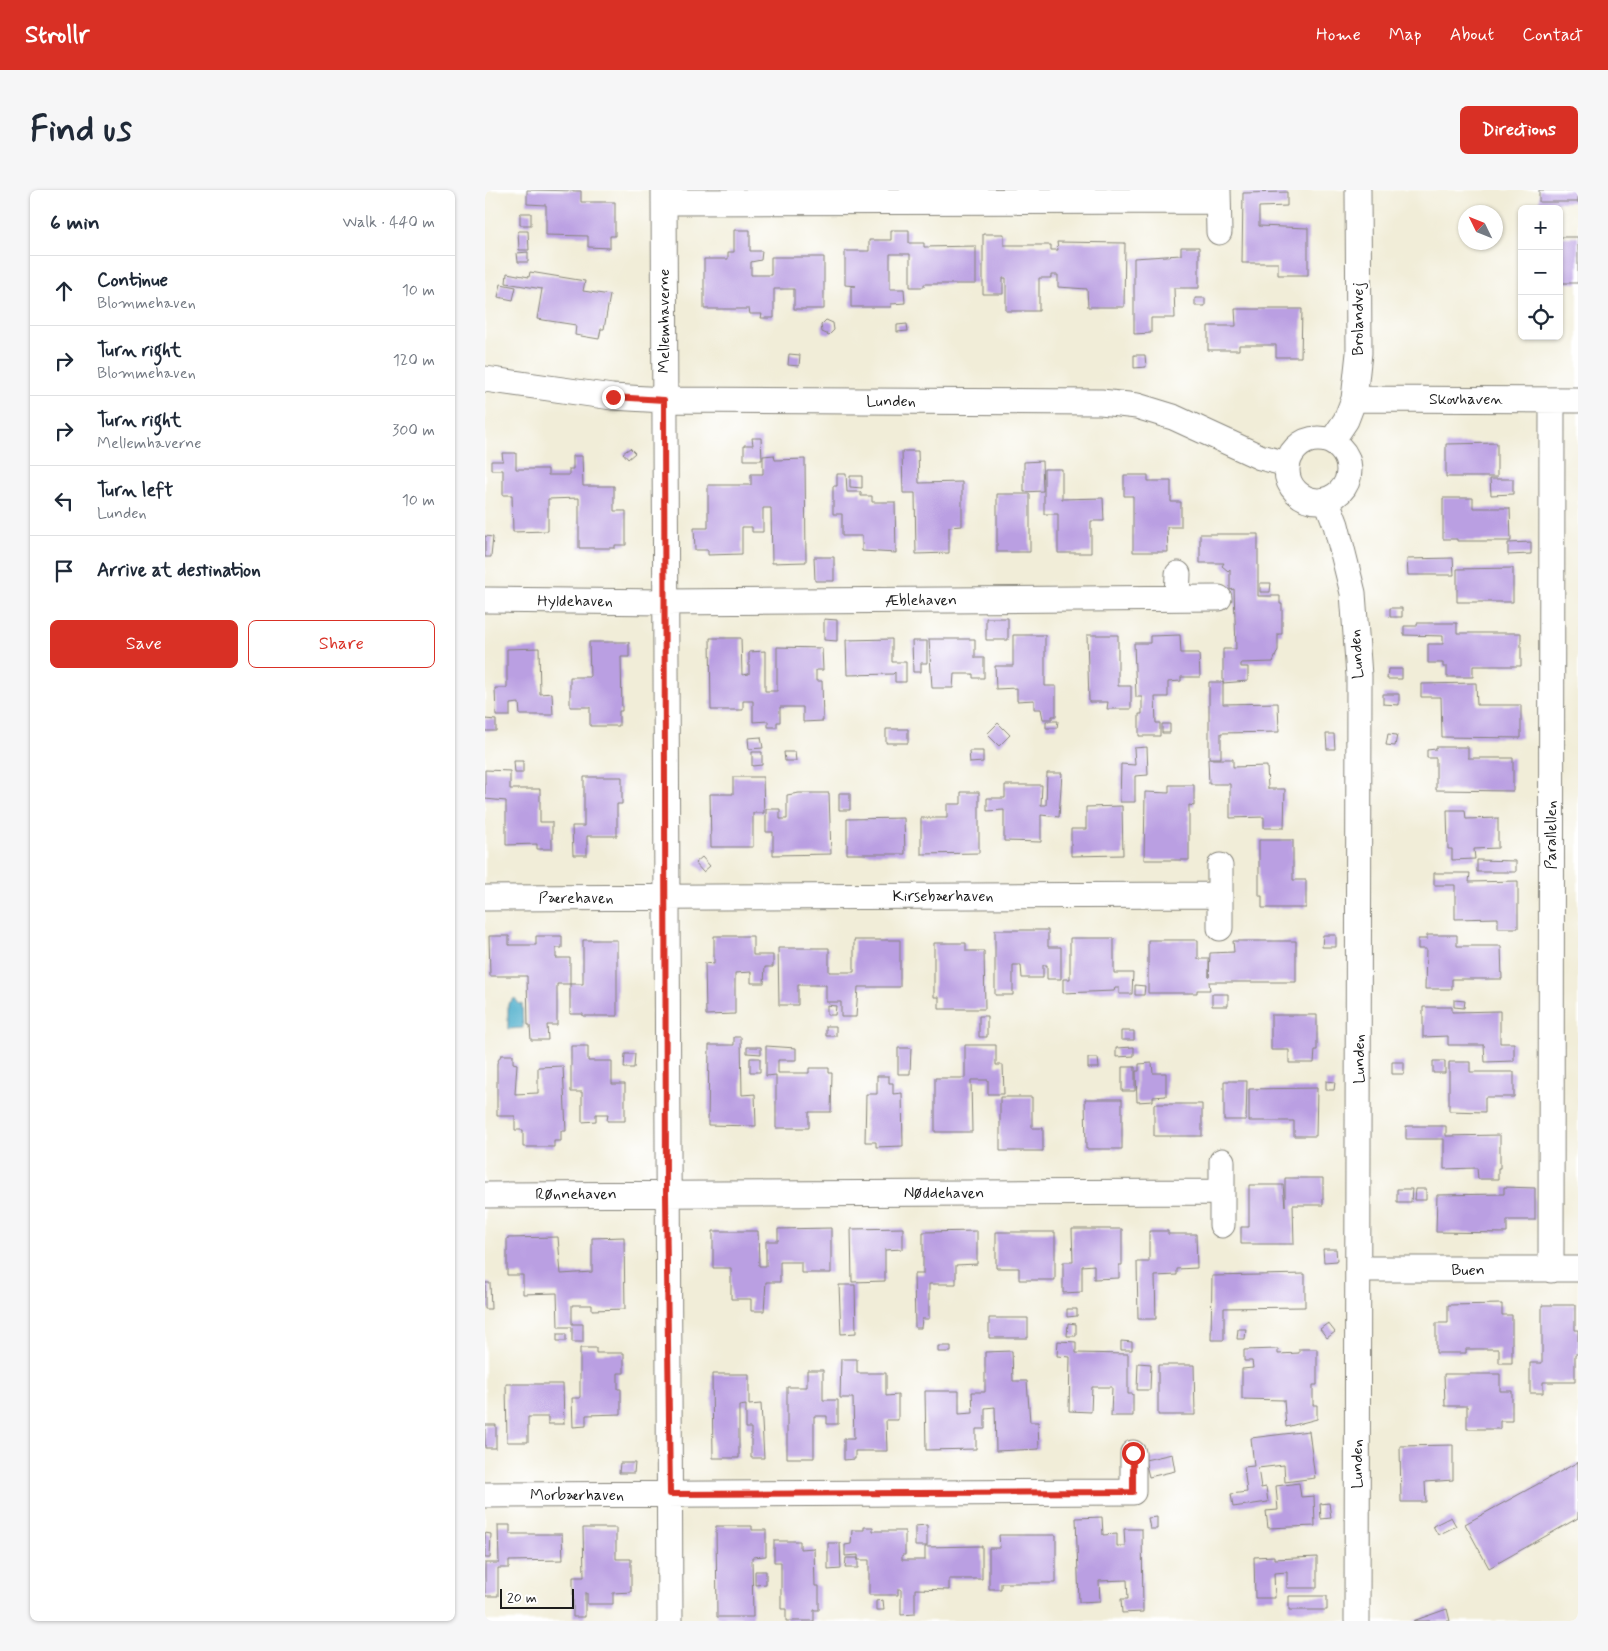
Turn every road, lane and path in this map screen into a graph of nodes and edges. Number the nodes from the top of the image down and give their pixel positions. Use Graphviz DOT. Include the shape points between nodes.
graph roads {
  1 [pos="1358,190"];
  2 [pos="1218,195"];
  3 [pos="664,196"];
  4 [pos="1219,232"];
  5 [pos="485,379"];
  6 [pos="1354,399"];
  7 [pos="664,400"];
  8 [pos="1552,400"];
  9 [pos="1578,400"];
  10 [pos="1332,441"];
  11 [pos="1287,464"];
  12 [pos="1327,501"];
  13 [pos="1178,574"];
  14 [pos="1177,598"];
  15 [pos="1219,598"];
  16 [pos="485,600"];
  17 [pos="665,602"];
  18 [pos="1220,866"];
  19 [pos="1220,895"];
  20 [pos="485,898"];
  21 [pos="666,898"];
  22 [pos="1220,928"];
  23 [pos="1222,1161"];
  24 [pos="1222,1192"];
  25 [pos="666,1194"];
  26 [pos="485,1195"];
  27 [pos="1222,1225"];
  28 [pos="1358,1269"];
  29 [pos="1578,1269"];
  30 [pos="1551,1270"];
  31 [pos="1133,1453"];
  32 [pos="670,1494"];
  33 [pos="485,1495"];
  34 [pos="670,1621"];
  35 [pos="1357,1621"];
  1 -- 6 [label="street, Brolandvej" via="1359,353"];
  2 -- 3 [label="street"];
  2 -- 4 [label="street"];
  3 -- 7 [label="street, Mellemhaverne"];
  5 -- 7 [label="street, Lunden" via="613,397"];
  6 -- 8 [label="street, Skovhaven"];
  6 -- 10 [label="street, Brolandvej" via="1346,420"];
  7 -- 11 [label="street, Lunden" via="1101,402 1137,406 1173,417 1260,457"];
  7 -- 17 [label="street, Mellemhaverne"];
  8 -- 9 [label="street, Skovhaven"];
  8 -- 30 [label="street, Parallellen"];
  10 -- 11 [label="street" via="1313,439 1296,448"];
  10 -- 12 [label="street" via="1349,463 1349,477 1341,492"];
  11 -- 12 [label="street" via="1287,478 1295,492 1309,501"];
  12 -- 28 [label="street, Lunden" via="1337,525 1353,593 1359,676"];
  13 -- 14 [label="street"];
  14 -- 15 [label="street, Æblehaven"];
  14 -- 17 [label="street, Æblehaven"];
  16 -- 17 [label="street, Hyldehaven"];
  17 -- 21 [label="street, Mellemhaverne"];
  18 -- 19 [label="street"];
  19 -- 21 [label="street, Kirsebærhaven"];
  19 -- 22 [label="street"];
  20 -- 21 [label="street, Pærehaven"];
  21 -- 25 [label="street, Mellemhaverne"];
  23 -- 24 [label="street"];
  24 -- 25 [label="street, Nøddehaven"];
  24 -- 27 [label="street"];
  25 -- 26 [label="street, Rønnehaven"];
  25 -- 32 [label="street, Mellemhaverne"];
  28 -- 30 [label="street, Buen"];
  28 -- 35 [label="street, Lunden"];
  29 -- 30 [label="street, Buen"];
  31 -- 32 [label="street, Morbærhaven" via="1133,1492"];
  32 -- 33 [label="street, Morbærhaven"];
  32 -- 34 [label="street, Mellemhaverne"];
}
